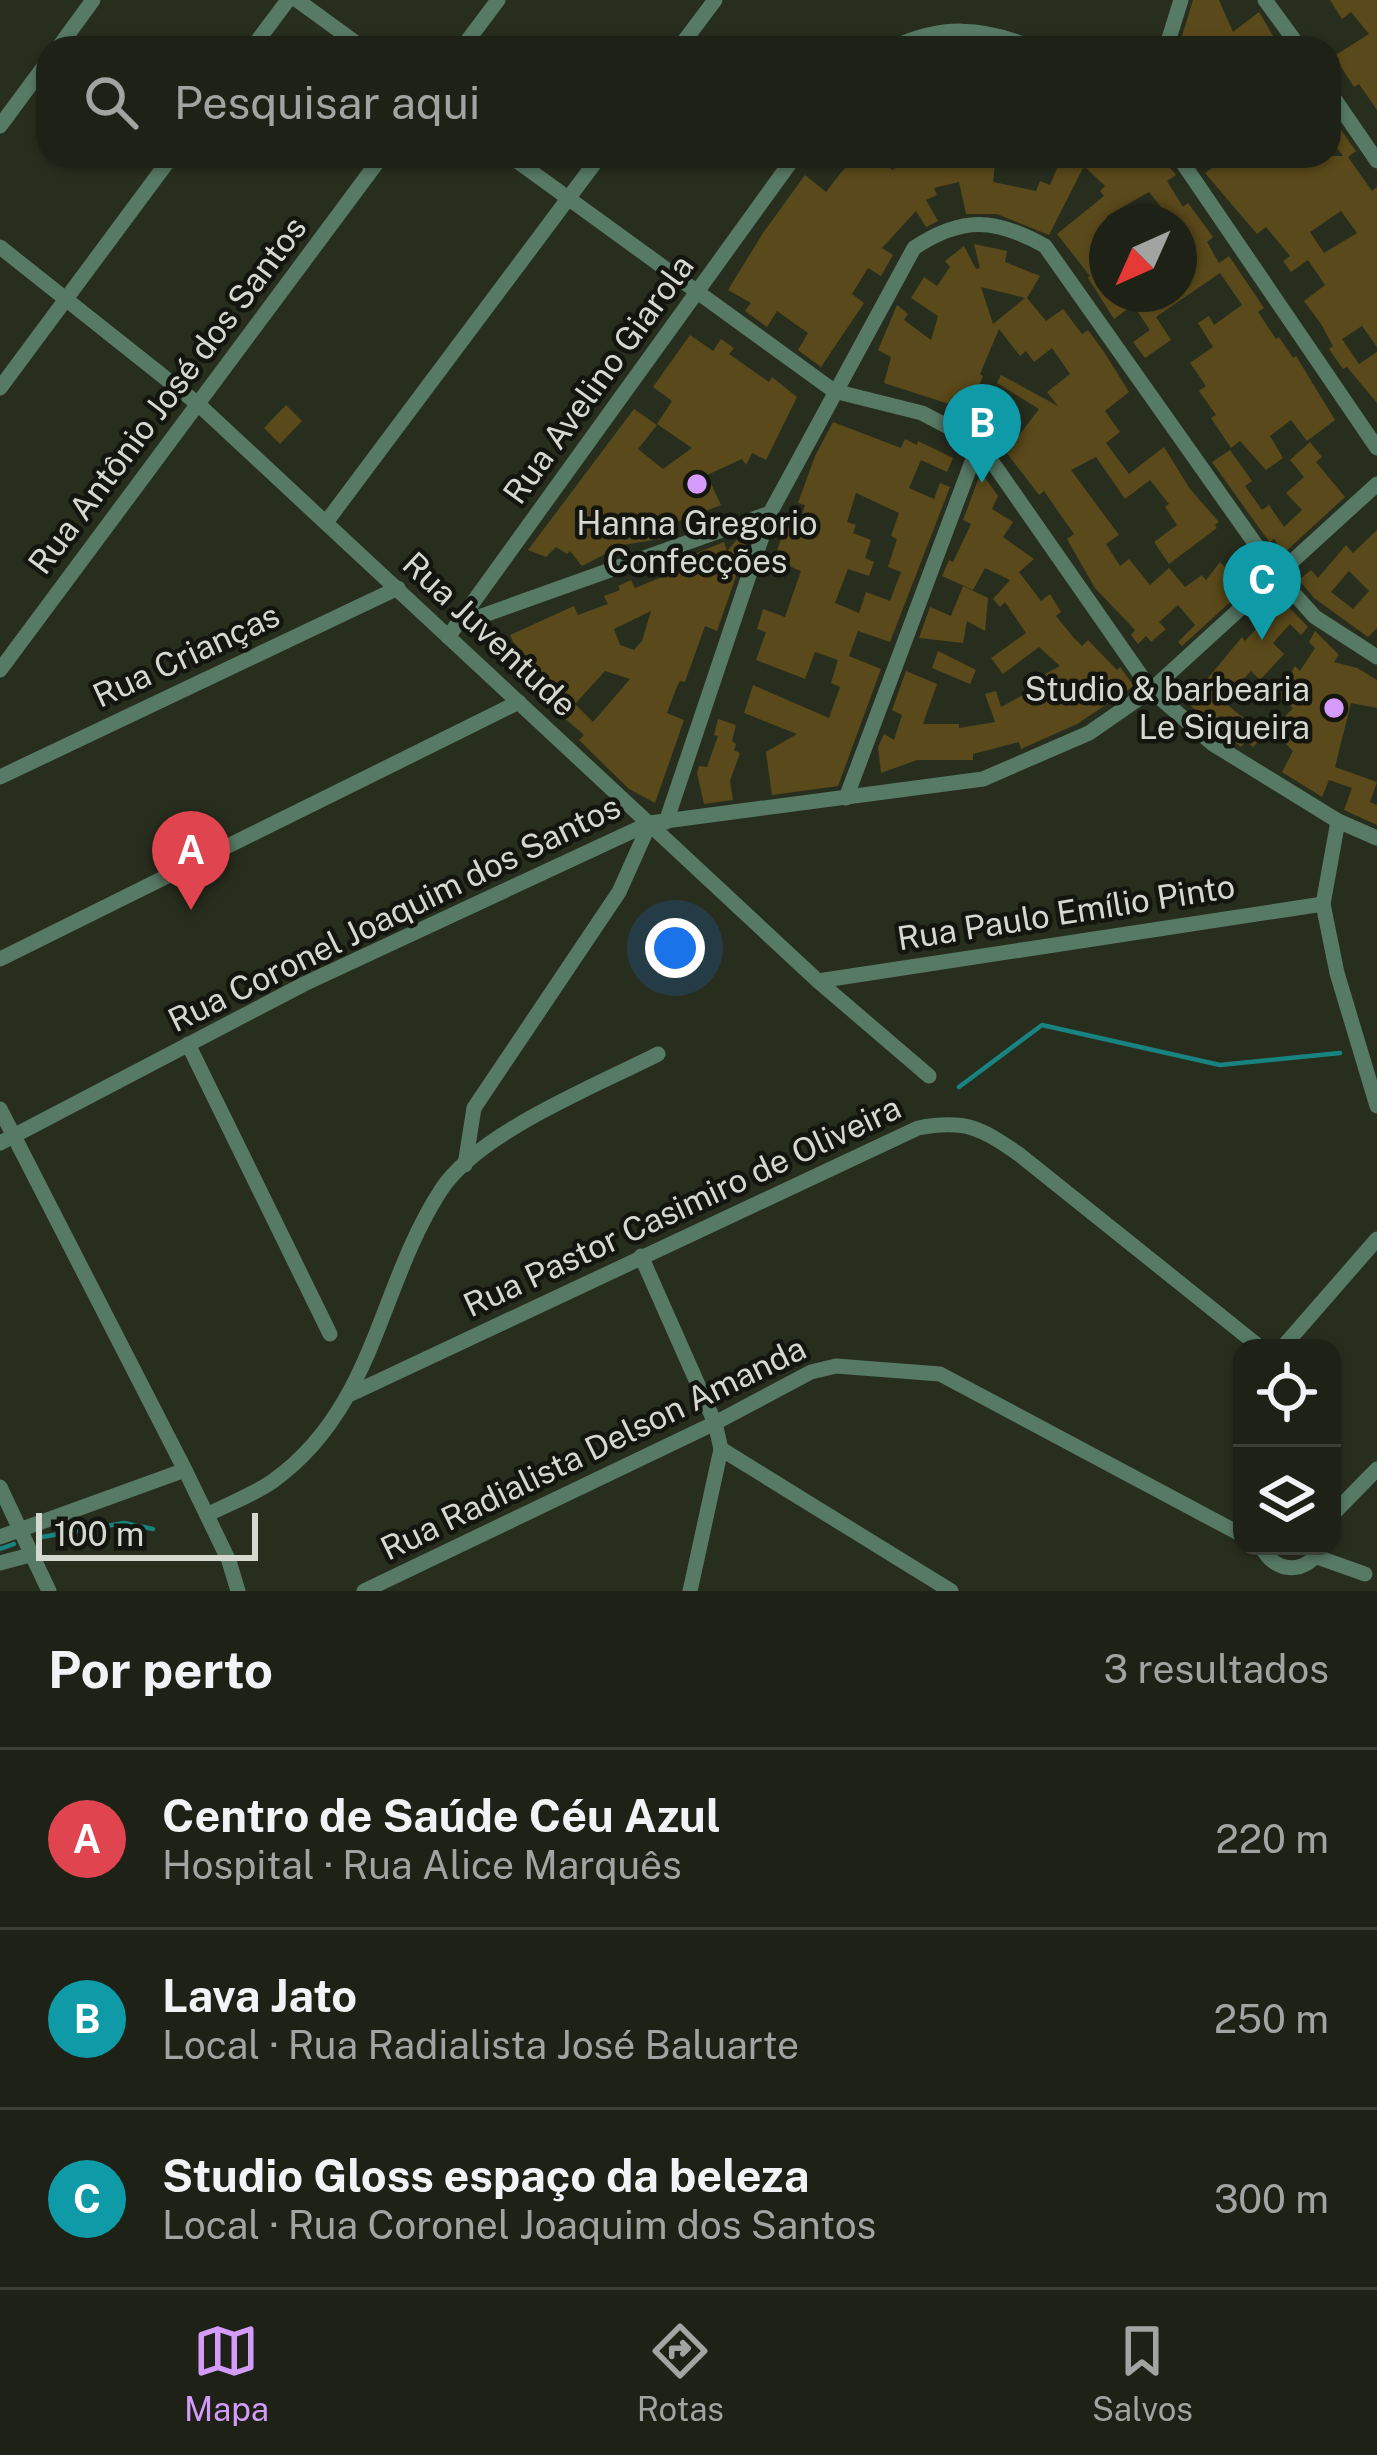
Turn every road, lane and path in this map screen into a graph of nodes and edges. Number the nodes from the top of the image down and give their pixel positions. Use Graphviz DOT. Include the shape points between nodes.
graph roads {
  1 [pos="94,0"];
  2 [pos="292,0"];
  3 [pos="498,0"];
  4 [pos="715,0"];
  5 [pos="1180,0"];
  6 [pos="1265,0"];
  7 [pos="67,36"];
  8 [pos="262,36"];
  9 [pos="345,36"];
  10 [pos="471,36"];
  11 [pos="689,36"];
  12 [pos="920,36"];
  13 [pos="1001,36"];
  14 [pos="1170,36"];
  15 [pos="1291,36"];
  16 [pos="36,78"];
  17 [pos="1341,108"];
  18 [pos="0,126"];
  19 [pos="1377,160"];
  20 [pos="163,168"];
  21 [pos="373,168"];
  22 [pos="526,168"];
  23 [pos="591,168"];
  24 [pos="786,168"];
  25 [pos="1186,168"];
  26 [pos="568,200"];
  27 [pos="0,247"];
  28 [pos="697,291"];
  29 [pos="66,299"];
  30 [pos="0,388"];
  31 [pos="834,391"];
  32 [pos="198,404"];
  33 [pos="979,443"];
  34 [pos="1377,448"];
  35 [pos="1377,484"];
  36 [pos="770,513"];
  37 [pos="327,520"];
  38 [pos="1278,576"];
  39 [pos="398,588"];
  40 [pos="454,631"];
  41 [pos="1377,657"];
  42 [pos="0,670"];
  43 [pos="1151,690"];
  44 [pos="518,702"];
  45 [pos="0,777"];
  46 [pos="846,798"];
  47 [pos="1338,821"];
  48 [pos="658,822"];
  49 [pos="1377,838"];
  50 [pos="1323,904"];
  51 [pos="0,958"];
  52 [pos="818,981"];
  53 [pos="188,1044"];
  54 [pos="658,1054"];
  55 [pos="1371,1068"];
  56 [pos="929,1076"];
  57 [pos="1377,1106"];
  58 [pos="0,1109"];
  59 [pos="7,1139"];
  60 [pos="465,1165"];
  61 [pos="1377,1239"];
  62 [pos="641,1256"];
  63 [pos="330,1334"];
  64 [pos="1250,1339"];
  65 [pos="1290,1339"];
  66 [pos="351,1394"];
  67 [pos="715,1423"];
  68 [pos="721,1449"];
  69 [pos="1377,1469"];
  70 [pos="185,1470"];
  71 [pos="0,1487"];
  72 [pos="1341,1506"];
  73 [pos="207,1515"];
  74 [pos="21,1529"];
  75 [pos="1233,1530"];
  76 [pos="0,1537"];
  77 [pos="34,1554"];
  78 [pos="1266,1555"];
  79 [pos="1316,1555"];
  80 [pos="1327,1555"];
  81 [pos="0,1563"];
  82 [pos="1365,1574"];
  83 [pos="49,1591"];
  84 [pos="238,1591"];
  85 [pos="364,1591"];
  86 [pos="690,1591"];
  87 [pos="951,1591"];
  1 -- 7 [label="street"];
  2 -- 8 [label="street"];
  2 -- 9 [label="street"];
  3 -- 10 [label="street"];
  4 -- 11 [label="street"];
  5 -- 14 [label="street"];
  6 -- 15 [label="street"];
  12 -- 13 [label="street" via="963,27"];
  16 -- 18 [label="street"];
  17 -- 19 [label="street"];
  20 -- 29 [label="street"];
  21 -- 32 [label="street, Rua Antônio José dos Santos"];
  22 -- 26 [label="street"];
  23 -- 26 [label="street"];
  24 -- 28 [label="street, Rua Avelino Giarola"];
  25 -- 34 [label="street"];
  26 -- 28 [label="street"];
  26 -- 37 [label="street"];
  27 -- 29 [label="street, Rua Juventude"];
  28 -- 31 [label="street"];
  28 -- 40 [label="street, Rua Avelino Giarola"];
  29 -- 30 [label="street"];
  29 -- 32 [label="street, Rua Juventude"];
  31 -- 33 [label="street" via="922,413"];
  31 -- 36 [label="street"];
  31 -- 38 [label="street" via="914,248 944,228 1016,230 1045,246"];
  32 -- 37 [label="street, Rua Juventude"];
  32 -- 42 [label="street, Rua Antônio José dos Santos"];
  33 -- 43 [label="street"];
  33 -- 46 [label="street"];
  35 -- 38 [label="street, Rua Coronel Joaquim dos Santos"];
  36 -- 40 [label="street"];
  36 -- 48 [label="street"];
  37 -- 39 [label="street, Rua Juventude"];
  38 -- 41 [label="street" via="1315,617"];
  38 -- 43 [label="street, Rua Coronel Joaquim dos Santos"];
  39 -- 40 [label="street, Rua Juventude"];
  39 -- 45 [label="street, Rua Crianças"];
  40 -- 44 [label="street, Rua Juventude"];
  43 -- 46 [label="street, Rua Coronel Joaquim dos Santos" via="1089,733 983,779"];
  43 -- 47 [label="street" via="1213,744"];
  44 -- 48 [label="street, Rua Juventude"];
  44 -- 51 [label="street"];
  46 -- 48 [label="street, Rua Coronel Joaquim dos Santos"];
  47 -- 49 [label="street"];
  47 -- 50 [label="street"];
  48 -- 52 [label="street, Rua Juventude"];
  48 -- 53 [label="street, Rua Coronel Joaquim dos Santos"];
  48 -- 60 [label="street" via="474,1108"];
  50 -- 52 [label="street, Rua Paulo Emílio Pinto"];
  50 -- 55 [label="street"];
  52 -- 56 [label="street, Rua Juventude"];
  53 -- 59 [label="street, Rua Coronel Joaquim dos Santos"];
  53 -- 63 [label="street"];
  54 -- 60 [label="street" via="483,1145"];
  55 -- 57 [label="street"];
  58 -- 59 [label="street"];
  59 -- 70 [label="street"];
  60 -- 66 [label="street" via="442,1188"];
  61 -- 65 [label="street"];
  62 -- 64 [label="street, Rua Pastor Casimiro de Oliveira" via="918,1128 966,1124 1020,1154"];
  62 -- 66 [label="street, Rua Pastor Casimiro de Oliveira"];
  62 -- 67 [label="street"];
  66 -- 73 [label="street" via="316,1442 271,1482"];
  67 -- 68 [label="street"];
  67 -- 75 [label="street, Rua Radialista Delson Amanda" via="836,1366 940,1374"];
  67 -- 85 [label="street, Rua Radialista Delson Amanda"];
  68 -- 86 [label="street"];
  68 -- 87 [label="street"];
  69 -- 72 [label="street"];
  70 -- 73 [label="street"];
  70 -- 74 [label="street"];
  71 -- 74 [label="street"];
  73 -- 84 [label="street"];
  74 -- 76 [label="street"];
  74 -- 77 [label="street"];
  77 -- 81 [label="street"];
  77 -- 83 [label="street"];
  78 -- 79 [label="street" via="1288,1569"];
  80 -- 82 [label="street"];
}
